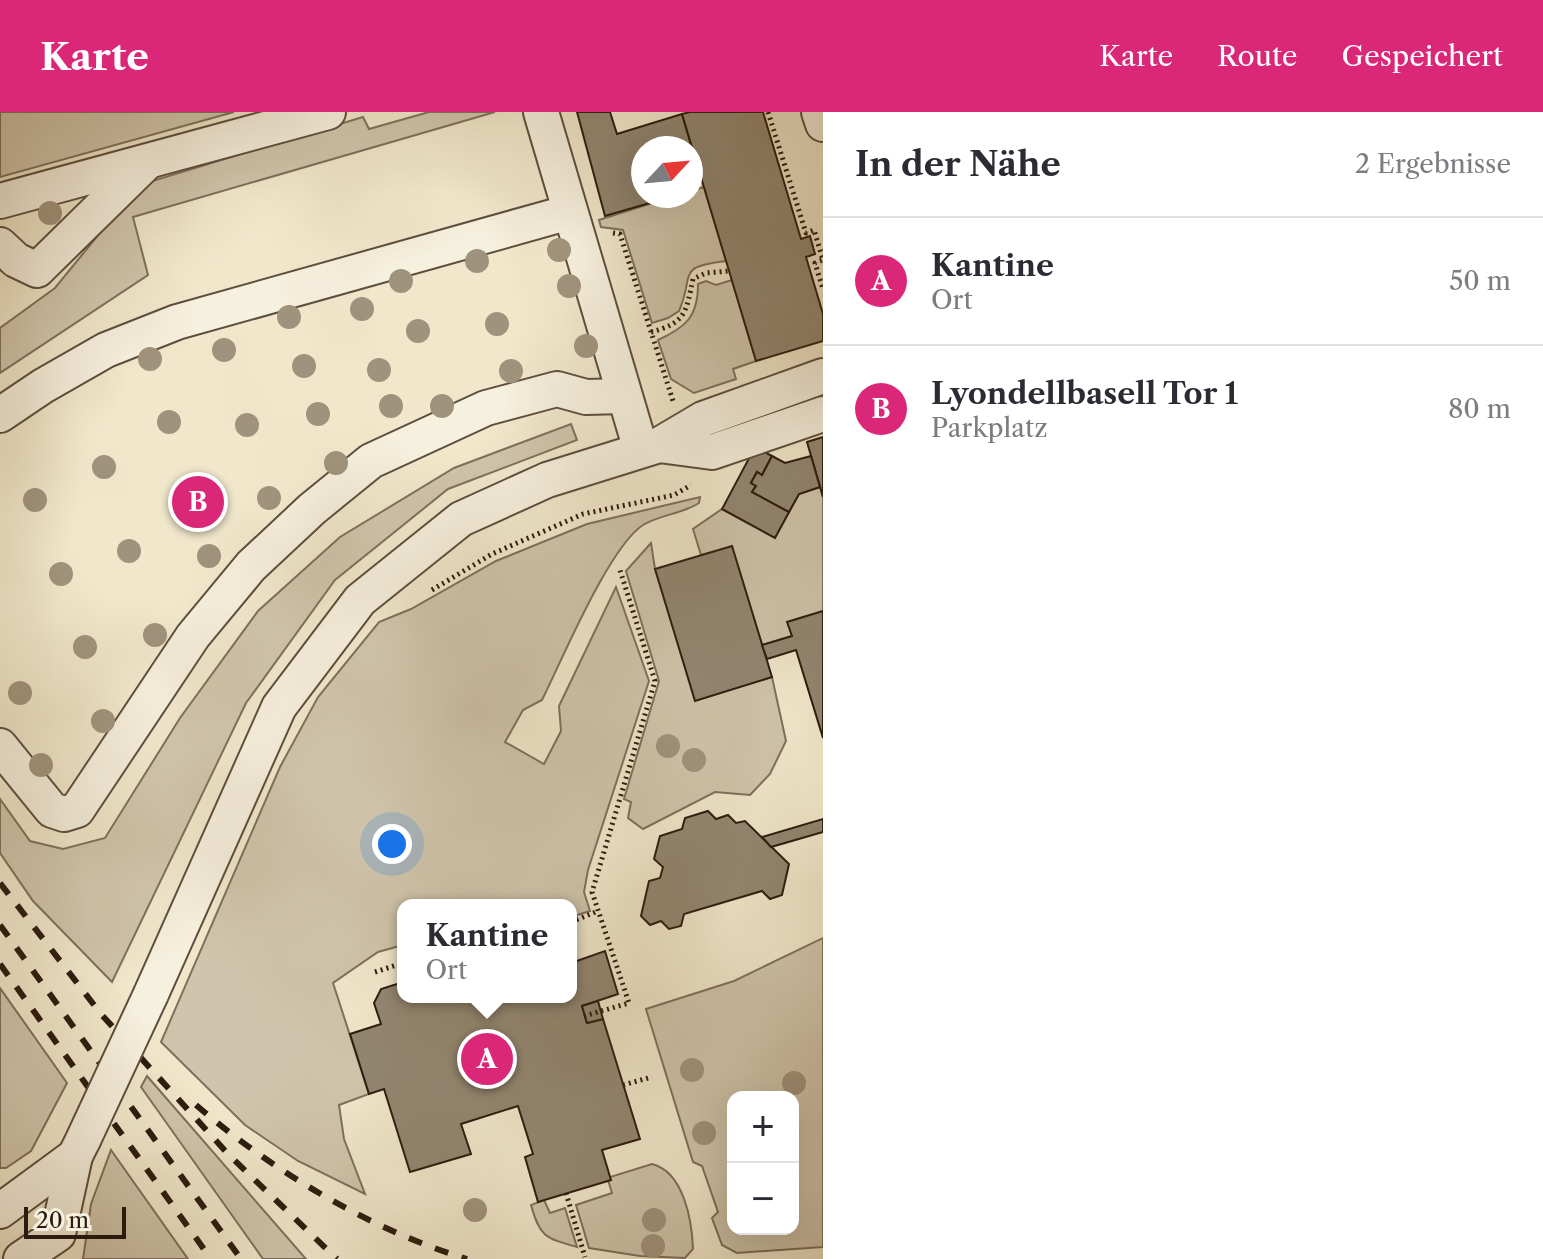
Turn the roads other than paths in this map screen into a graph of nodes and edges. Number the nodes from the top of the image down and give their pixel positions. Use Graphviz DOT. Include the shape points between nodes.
graph roads {
  1 [pos="328,112"];
  2 [pos="541,112"];
  3 [pos="819,112"];
  4 [pos="823,124"];
  5 [pos="147,162"];
  6 [pos="0,201"];
  7 [pos="570,212"];
  8 [pos="0,245"];
  9 [pos="823,376"];
  10 [pos="624,396"];
  11 [pos="823,414"];
  12 [pos="0,415"];
  13 [pos="650,448"];
  14 [pos="0,746"];
  15 [pos="79,1148"];
  16 [pos="0,1211"];
  17 [pos="59,1246"];
  18 [pos="21,1259"];
  1 -- 5 [label="street"];
  2 -- 7 [label="street"];
  3 -- 4 [label="street"];
  5 -- 6 [label="street"];
  5 -- 8 [label="street" via="37,270"];
  7 -- 10 [label="street"];
  7 -- 12 [label="street" via="177,322 106,350"];
  9 -- 13 [label="street" via="703,419"];
  10 -- 13 [label="street"];
  10 -- 14 [label="street" via="586,397 557,389 486,408 371,461 251,566 193,636 77,810 52,810"];
  11 -- 13 [label="street" via="712,452"];
  13 -- 15 [label="street, bridge" via="547,480 461,519 360,600 279,707"];
  15 -- 16 [label="street"];
  15 -- 17 [label="street"];
  17 -- 18 [label="street"];
}
